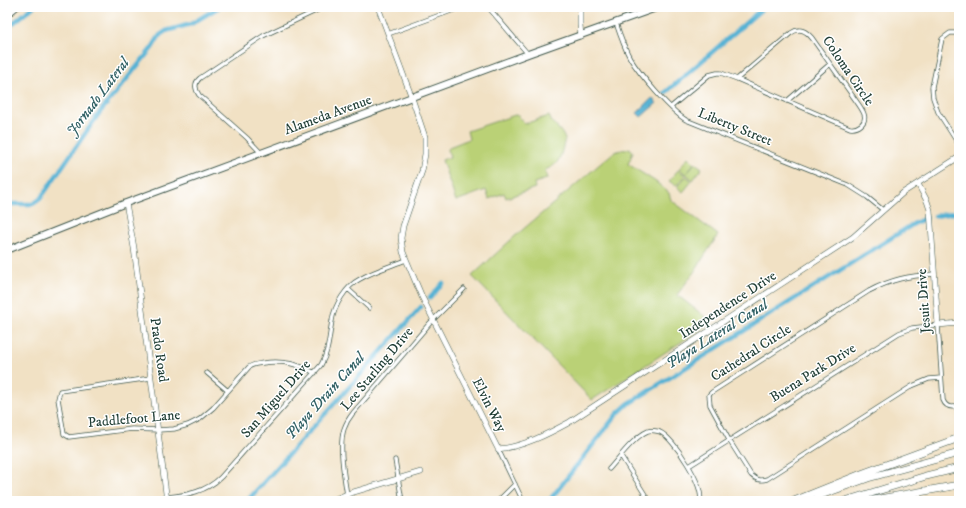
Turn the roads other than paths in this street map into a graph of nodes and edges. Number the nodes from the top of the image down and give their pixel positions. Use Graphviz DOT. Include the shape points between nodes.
graph roads {
  1 [pos="18,7"];
  2 [pos="324,7"];
  3 [pos="378,7"];
  4 [pos="462,7"];
  5 [pos="488,7"];
  6 [pos="580,7"];
  7 [pos="659,7"];
  8 [pos="7,16"];
  9 [pos="616,23"];
  10 [pos="959,33"];
  11 [pos="388,34"];
  12 [pos="581,36"];
  13 [pos="528,54"];
  14 [pos="830,64"];
  15 [pos="737,79"];
  16 [pos="412,98"];
  17 [pos="787,101"];
  18 [pos="671,108"];
  19 [pos="959,145"];
  20 [pos="261,153"];
  21 [pos="959,157"];
  22 [pos="918,184"];
  23 [pos="126,203"];
  24 [pos="883,210"];
  25 [pos="7,250"];
  26 [pos="406,260"];
  27 [pos="934,274"];
  28 [pos="348,289"];
  29 [pos="464,289"];
  30 [pos="369,308"];
  31 [pos="434,320"];
  32 [pos="959,323"];
  33 [pos="938,325"];
  34 [pos="315,373"];
  35 [pos="207,374"];
  36 [pos="150,378"];
  37 [pos="941,378"];
  38 [pos="228,391"];
  39 [pos="959,406"];
  40 [pos="158,430"];
  41 [pos="959,438"];
  42 [pos="729,440"];
  43 [pos="498,449"];
  44 [pos="959,453"];
  45 [pos="621,456"];
  46 [pos="395,460"];
  47 [pos="689,466"];
  48 [pos="959,468"];
  49 [pos="609,469"];
  50 [pos="421,472"];
  51 [pos="398,478"];
  52 [pos="515,484"];
  53 [pos="959,485"];
  54 [pos="347,494"];
  55 [pos="167,499"];
  56 [pos="331,501"];
  57 [pos="348,501"];
  58 [pos="402,501"];
  59 [pos="498,501"];
  60 [pos="523,501"];
  61 [pos="649,501"];
  62 [pos="700,501"];
  63 [pos="794,501"];
  64 [pos="802,501"];
  65 [pos="845,501"];
  66 [pos="868,501"];
  1 -- 8 [label="street"];
  2 -- 20 [label="street" via="263,36 210,70 196,83 199,95"];
  3 -- 11 [label="street, Elvin Way"];
  4 -- 11 [label="street"];
  5 -- 13 [label="street"];
  6 -- 12 [label="street"];
  7 -- 9 [label="main road, Alameda Avenue"];
  9 -- 12 [label="main road, Alameda Avenue"];
  9 -- 18 [label="street, Liberty Street" via="632,61"];
  10 -- 19 [label="street" via="950,33 942,38 932,87 934,104"];
  11 -- 16 [label="street, Elvin Way"];
  12 -- 13 [label="main road, Alameda Avenue"];
  13 -- 16 [label="main road, Alameda Avenue"];
  14 -- 15 [label="street, Coloma Circle" via="808,33 797,30 791,32"];
  14 -- 17 [label="street"];
  14 -- 17 [label="street, Coloma Circle" via="864,113 865,118 859,126 850,128"];
  15 -- 17 [label="street, Coloma Circle"];
  15 -- 18 [label="street, Coloma Circle" via="721,73 713,74"];
  16 -- 20 [label="main road, Alameda Avenue"];
  16 -- 26 [label="street, Elvin Way" via="423,130 425,154 422,171 403,226 402,244"];
  18 -- 24 [label="street, Liberty Street" via="686,120 848,185"];
  20 -- 23 [label="main road, Alameda Avenue"];
  21 -- 22 [label="street, Independence Drive"];
  22 -- 24 [label="street, Independence Drive"];
  22 -- 27 [label="street, Jesuit Drive" via="930,210"];
  23 -- 25 [label="main road, Alameda Avenue"];
  23 -- 36 [label="street, Prado Road"];
  24 -- 43 [label="street, Independence Drive" via="853,237 568,424 535,439"];
  26 -- 28 [label="street, San Miguel Drive" via="359,279"];
  26 -- 31 [label="street, Elvin Way"];
  27 -- 33 [label="street, Jesuit Drive"];
  27 -- 42 [label="street, Cathedral Circle" via="905,277 868,291 712,392 710,405"];
  28 -- 30 [label="street"];
  28 -- 34 [label="street, San Miguel Drive" via="336,305 326,354"];
  29 -- 31 [label="street, Lee Starling Drive"];
  31 -- 43 [label="street, Elvin Way"];
  31 -- 54 [label="street, Lee Starling Drive" via="352,412 347,422 342,446"];
  32 -- 33 [label="street, Buena Park Drive"];
  33 -- 37 [label="street, Jesuit Drive"];
  33 -- 42 [label="street, Buena Park Drive" via="912,328 899,333"];
  34 -- 38 [label="street, Paddlefoot Lane" via="292,363 255,364 249,367"];
  34 -- 55 [label="street, San Miguel Drive" via="216,482 191,494"];
  35 -- 38 [label="street"];
  36 -- 40 [label="street, Prado Road"];
  36 -- 40 [label="street, Paddlefoot Lane" via="62,390 58,399 62,430 69,437 132,429"];
  37 -- 39 [label="street, Jesuit Drive" via="944,403 949,407"];
  37 -- 42 [label="street, Cathedral Circle" via="912,386 767,479 756,479 751,475"];
  38 -- 40 [label="street, Paddlefoot Lane" via="200,419 180,428"];
  40 -- 55 [label="street, Prado Road"];
  41 -- 63 [label="highway" via="864,472"];
  42 -- 47 [label="street, Buena Park Drive"];
  43 -- 52 [label="street, Elvin Way"];
  44 -- 64 [label="highway" via="875,476"];
  45 -- 47 [label="street" via="632,443 649,431 660,431 668,437"];
  45 -- 49 [label="street"];
  45 -- 61 [label="street"];
  46 -- 51 [label="street"];
  47 -- 62 [label="street" via="700,489"];
  48 -- 65 [label="highway"];
  50 -- 51 [label="street"];
  51 -- 54 [label="street"];
  51 -- 58 [label="street"];
  52 -- 59 [label="street"];
  52 -- 60 [label="street, Elvin Way"];
  53 -- 66 [label="highway"];
  54 -- 56 [label="street"];
  54 -- 57 [label="street, Lee Starling Drive"];
}
